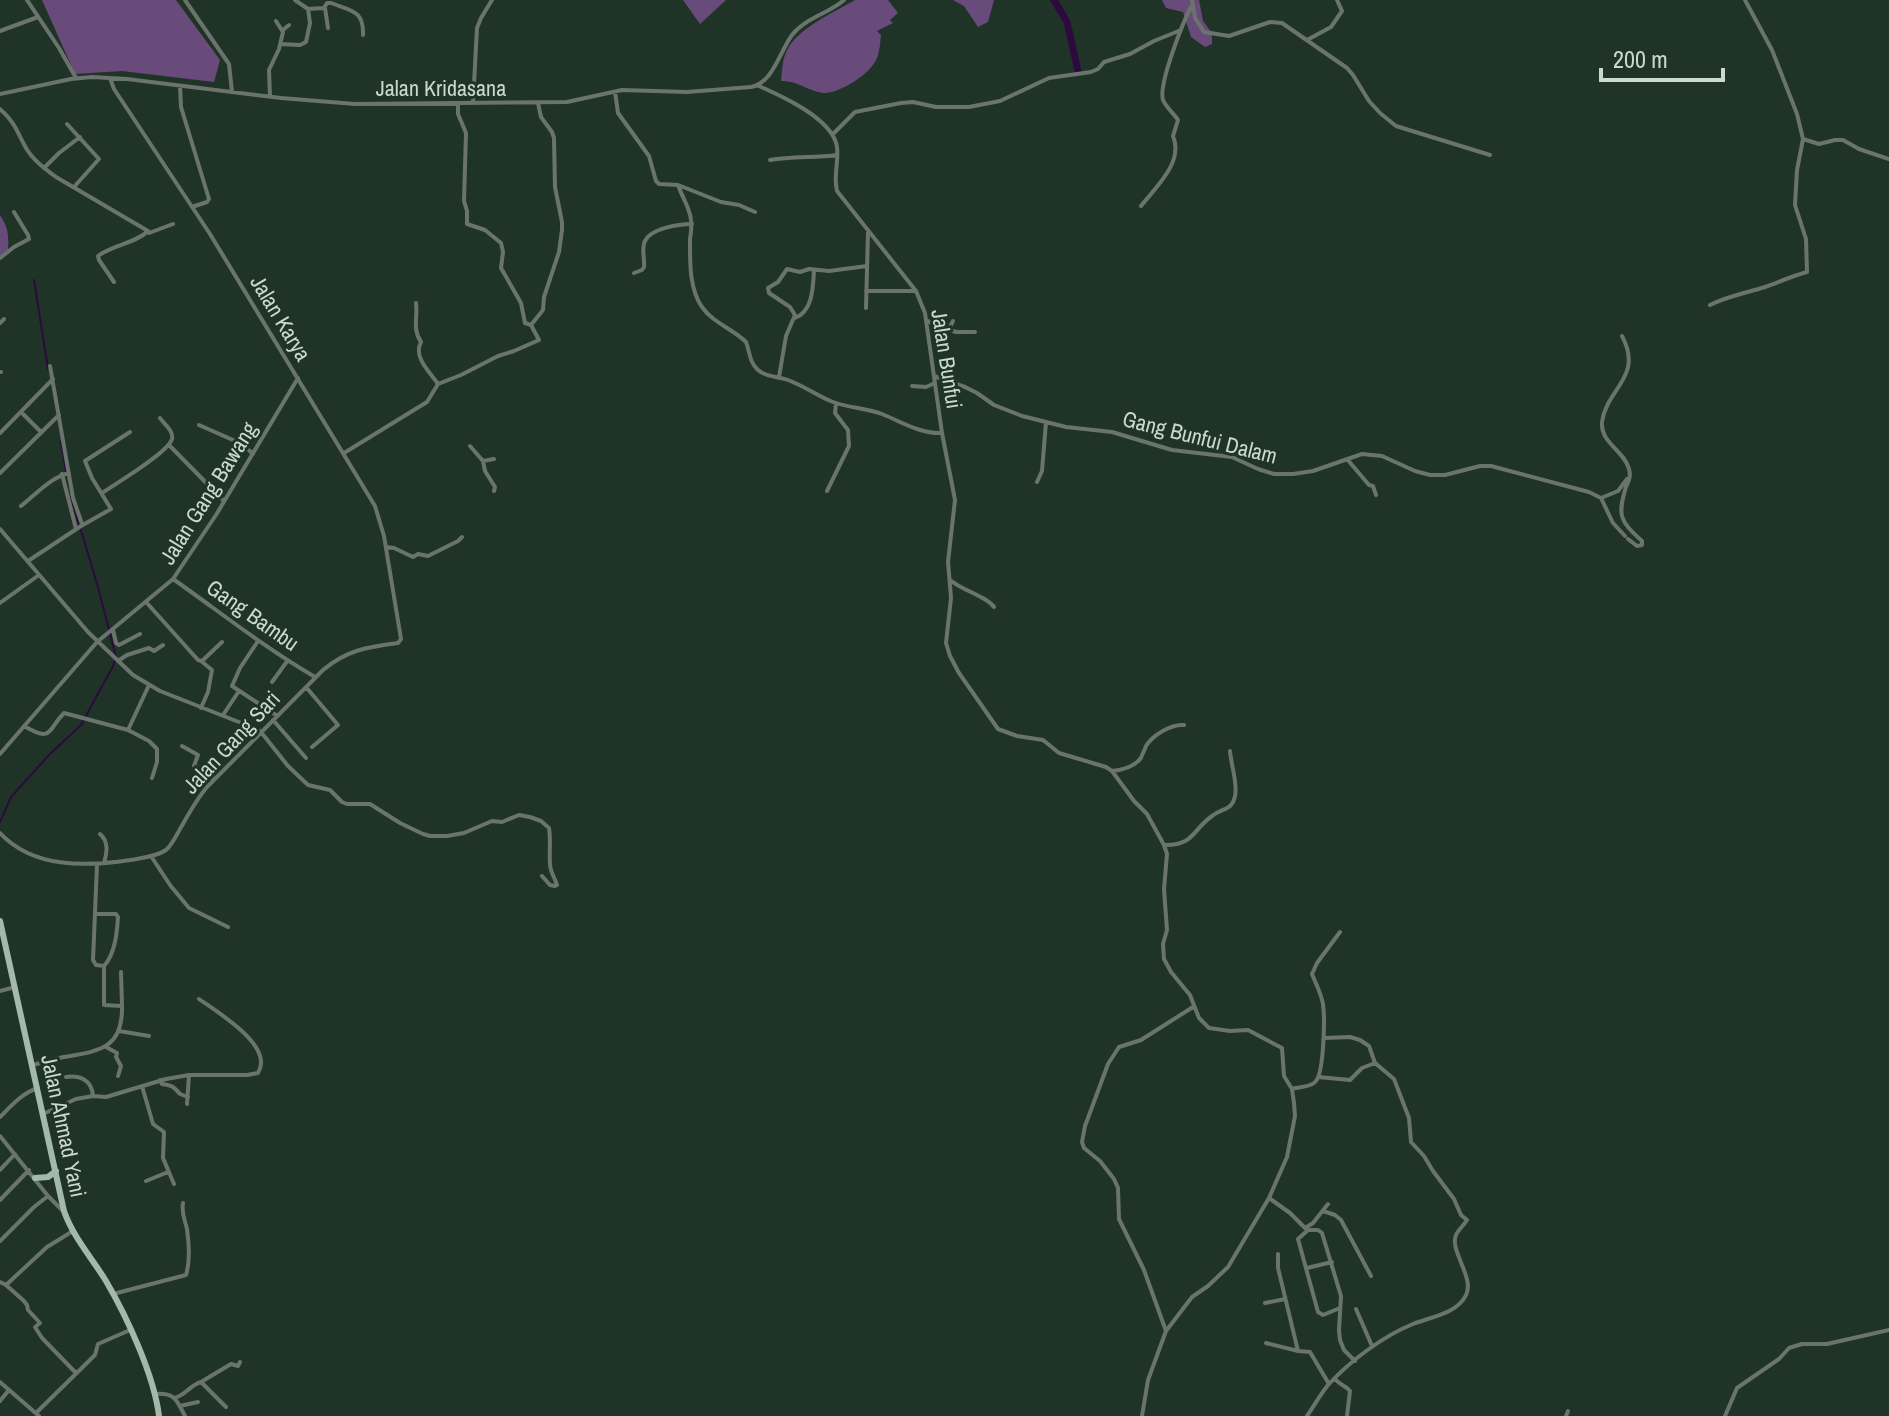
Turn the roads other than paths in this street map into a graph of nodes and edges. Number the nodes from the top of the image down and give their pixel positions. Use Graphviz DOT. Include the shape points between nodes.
graph roads {
  1 [pos="27,0"];
  2 [pos="185,0"];
  3 [pos="295,0"];
  4 [pos="844,0"];
  5 [pos="1337,0"];
  6 [pos="1745,0"];
  7 [pos="490,1"];
  8 [pos="1192,2"];
  9 [pos="325,8"];
  10 [pos="308,9"];
  11 [pos="38,17"];
  12 [pos="276,21"];
  13 [pos="289,25"];
  14 [pos="328,28"];
  15 [pos="283,30"];
  16 [pos="1181,30"];
  17 [pos="0,31"];
  18 [pos="363,35"];
  19 [pos="1307,40"];
  20 [pos="280,44"];
  21 [pos="76,78"];
  22 [pos="110,78"];
  23 [pos="180,86"];
  24 [pos="759,86"];
  25 [pos="232,92"];
  26 [pos="615,92"];
  27 [pos="0,94"];
  28 [pos="270,97"];
  29 [pos="458,103"];
  30 [pos="473,103"];
  31 [pos="538,103"];
  32 [pos="0,109"];
  33 [pos="67,124"];
  34 [pos="833,134"];
  35 [pos="80,137"];
  36 [pos="1803,139"];
  37 [pos="837,155"];
  38 [pos="1490,155"];
  39 [pos="1889,159"];
  40 [pos="770,160"];
  41 [pos="44,168"];
  42 [pos="678,185"];
  43 [pos="74,188"];
  44 [pos="1141,206"];
  45 [pos="192,207"];
  46 [pos="14,212"];
  47 [pos="755,212"];
  48 [pos="173,224"];
  49 [pos="692,224"];
  50 [pos="868,230"];
  51 [pos="147,234"];
  52 [pos="0,258"];
  53 [pos="867,266"];
  54 [pos="814,270"];
  55 [pos="634,273"];
  56 [pos="114,282"];
  57 [pos="866,291"];
  58 [pos="916,291"];
  59 [pos="416,303"];
  60 [pos="1710,305"];
  61 [pos="866,308"];
  62 [pos="795,318"];
  63 [pos="927,321"];
  64 [pos="953,321"];
  65 [pos="531,325"];
  66 [pos="950,330"];
  67 [pos="975,332"];
  68 [pos="1622,336"];
  69 [pos="50,366"];
  70 [pos="934,376"];
  71 [pos="779,377"];
  72 [pos="298,378"];
  73 [pos="51,381"];
  74 [pos="935,383"];
  75 [pos="438,384"];
  76 [pos="912,386"];
  77 [pos="836,403"];
  78 [pos="21,412"];
  79 [pos="58,416"];
  80 [pos="160,418"];
  81 [pos="1046,421"];
  82 [pos="199,425"];
  83 [pos="41,432"];
  84 [pos="130,432"];
  85 [pos="0,433"];
  86 [pos="942,433"];
  87 [pos="169,445"];
  88 [pos="470,446"];
  89 [pos="344,453"];
  90 [pos="253,454"];
  91 [pos="494,459"];
  92 [pos="1347,459"];
  93 [pos="0,460"];
  94 [pos="483,461"];
  95 [pos="7,466"];
  96 [pos="0,473"];
  97 [pos="66,473"];
  98 [pos="1631,474"];
  99 [pos="1037,482"];
  100 [pos="494,491"];
  101 [pos="827,491"];
  102 [pos="102,493"];
  103 [pos="1376,495"];
  104 [pos="1601,498"];
  105 [pos="224,501"];
  106 [pos="21,506"];
  107 [pos="79,527"];
  108 [pos="0,529"];
  109 [pos="462,537"];
  110 [pos="386,547"];
  111 [pos="28,561"];
  112 [pos="39,575"];
  113 [pos="173,579"];
  114 [pos="949,579"];
  115 [pos="393,590"];
  116 [pos="146,602"];
  117 [pos="0,603"];
  118 [pos="994,607"];
  119 [pos="111,630"];
  120 [pos="140,634"];
  121 [pos="258,641"];
  122 [pos="97,642"];
  123 [pos="222,642"];
  124 [pos="163,645"];
  125 [pos="115,659"];
  126 [pos="288,660"];
  127 [pos="201,661"];
  128 [pos="315,677"];
  129 [pos="272,682"];
  130 [pos="149,685"];
  131 [pos="306,687"];
  132 [pos="239,691"];
  133 [pos="201,708"];
  134 [pos="222,716"];
  135 [pos="274,717"];
  136 [pos="1184,725"];
  137 [pos="24,726"];
  138 [pos="128,730"];
  139 [pos="261,732"];
  140 [pos="182,746"];
  141 [pos="312,747"];
  142 [pos="1230,751"];
  143 [pos="0,754"];
  144 [pos="306,758"];
  145 [pos="1112,771"];
  146 [pos="152,778"];
  147 [pos="214,779"];
  148 [pos="0,833"];
  149 [pos="100,834"];
  150 [pos="1164,845"];
  151 [pos="151,856"];
  152 [pos="97,863"];
  153 [pos="104,863"];
  154 [pos="542,876"];
  155 [pos="96,914"];
  156 [pos="0,921"];
  157 [pos="228,927"];
  158 [pos="1340,932"];
  159 [pos="104,966"];
  160 [pos="121,972"];
  161 [pos="15,987"];
  162 [pos="0,991"];
  163 [pos="199,999"];
  164 [pos="122,1006"];
  165 [pos="1193,1007"];
  166 [pos="118,1031"];
  167 [pos="149,1036"];
  168 [pos="1324,1038"];
  169 [pos="105,1046"];
  170 [pos="1375,1063"];
  171 [pos="33,1065"];
  172 [pos="189,1075"];
  173 [pos="118,1076"];
  174 [pos="66,1077"];
  175 [pos="1318,1077"];
  176 [pos="160,1080"];
  177 [pos="142,1086"];
  178 [pos="38,1088"];
  179 [pos="1292,1089"];
  180 [pos="93,1096"];
  181 [pos="188,1097"];
  182 [pos="187,1104"];
  183 [pos="43,1114"];
  184 [pos="0,1117"];
  185 [pos="0,1136"];
  186 [pos="15,1154"];
  187 [pos="0,1170"];
  188 [pos="29,1170"];
  189 [pos="56,1171"];
  190 [pos="168,1172"];
  191 [pos="35,1178"];
  192 [pos="146,1181"];
  193 [pos="174,1184"];
  194 [pos="48,1196"];
  195 [pos="1269,1198"];
  196 [pos="0,1200"];
  197 [pos="183,1203"];
  198 [pos="1328,1204"];
  199 [pos="64,1211"];
  200 [pos="1323,1211"];
  201 [pos="1306,1229"];
  202 [pos="73,1231"];
  203 [pos="0,1241"];
  204 [pos="1278,1254"];
  205 [pos="1332,1262"];
  206 [pos="1307,1268"];
  207 [pos="1371,1276"];
  208 [pos="0,1282"];
  209 [pos="6,1285"];
  210 [pos="113,1294"];
  211 [pos="1285,1299"];
  212 [pos="1265,1303"];
  213 [pos="1340,1308"];
  214 [pos="1356,1309"];
  215 [pos="130,1330"];
  216 [pos="1889,1330"];
  217 [pos="1166,1331"];
  218 [pos="1266,1343"];
  219 [pos="1372,1346"];
  220 [pos="1298,1351"];
  221 [pos="1355,1361"];
  222 [pos="240,1362"];
  223 [pos="76,1373"];
  224 [pos="1335,1379"];
  225 [pos="0,1382"];
  226 [pos="201,1382"];
  227 [pos="1329,1384"];
  228 [pos="9,1390"];
  229 [pos="155,1394"];
  230 [pos="174,1398"];
  231 [pos="0,1401"];
  232 [pos="198,1402"];
  233 [pos="180,1406"];
  234 [pos="226,1407"];
  235 [pos="37,1415"];
  236 [pos="159,1416"];
  237 [pos="185,1416"];
  238 [pos="1142,1416"];
  239 [pos="1307,1416"];
  240 [pos="1347,1416"];
  241 [pos="1725,1416"];
  1 -- 11 [label="street"];
  2 -- 25 [label="street" via="229,64"];
  3 -- 10 [label="street"];
  4 -- 24 [label="street" via="796,30"];
  5 -- 19 [label="street" via="1342,11 1335,24"];
  6 -- 36 [label="street" via="1778,63"];
  7 -- 30 [label="street" via="477,28"];
  8 -- 16 [label="street"];
  8 -- 19 [label="street" via="1206,33 1229,36 1277,22"];
  9 -- 10 [label="street"];
  9 -- 14 [label="street"];
  9 -- 18 [label="street" via="331,3 358,14"];
  10 -- 20 [label="street" via="306,42"];
  11 -- 17 [label="street"];
  11 -- 21 [label="street"];
  12 -- 15 [label="street"];
  13 -- 15 [label="street"];
  15 -- 20 [label="street"];
  16 -- 34 [label="street" via="1091,72 1049,78 1000,101 973,107 913,102 855,112"];
  16 -- 44 [label="street" via="1162,91 1178,120 1173,136 1176,156"];
  19 -- 38 [label="street" via="1347,68 1369,101 1396,126"];
  20 -- 28 [label="street" via="269,70"];
  21 -- 22 [label="street, Jalan Kridasana"];
  21 -- 27 [label="street, Jalan Kridasana"];
  22 -- 23 [label="street, Jalan Kridasana"];
  22 -- 45 [label="street, Jalan Karya"];
  23 -- 25 [label="street, Jalan Kridasana"];
  23 -- 45 [label="street" via="181,107 209,199"];
  24 -- 26 [label="street, Jalan Kridasana"];
  24 -- 34 [label="street" via="810,114"];
  25 -- 28 [label="street, Jalan Kridasana"];
  26 -- 31 [label="street, Jalan Kridasana"];
  26 -- 42 [label="street" via="618,113 649,156 656,181"];
  28 -- 29 [label="street, Jalan Kridasana" via="355,104"];
  29 -- 30 [label="street, Jalan Kridasana"];
  29 -- 65 [label="street" via="466,133 468,225 501,243 501,268 521,303 524,321"];
  30 -- 31 [label="street, Jalan Kridasana"];
  31 -- 65 [label="street" via="554,138 562,230 543,310"];
  32 -- 41 [label="street"];
  33 -- 35 [label="street"];
  34 -- 37 [label="street, Jalan Bunfui"];
  35 -- 41 [label="street"];
  35 -- 43 [label="street" via="99,159"];
  36 -- 39 [label="street" via="1819,144 1840,140"];
  36 -- 60 [label="street" via="1795,205 1806,239 1807,272"];
  37 -- 40 [label="street"];
  37 -- 50 [label="street, Jalan Bunfui" via="837,191"];
  41 -- 43 [label="street"];
  42 -- 47 [label="street"];
  42 -- 49 [label="street"];
  43 -- 51 [label="street"];
  45 -- 72 [label="street, Jalan Karya"];
  46 -- 52 [label="street" via="29,239"];
  48 -- 51 [label="street"];
  49 -- 55 [label="street" via="662,229 647,238 644,267"];
  49 -- 71 [label="street" via="691,276 699,303 746,342 758,370"];
  50 -- 53 [label="street"];
  50 -- 58 [label="street, Jalan Bunfui"];
  51 -- 56 [label="street" via="99,255"];
  53 -- 54 [label="street"];
  53 -- 57 [label="street"];
  54 -- 62 [label="street" via="811,298"];
  54 -- 62 [label="street" via="787,269 767,289 790,307"];
  57 -- 58 [label="street"];
  57 -- 61 [label="street"];
  58 -- 63 [label="street, Jalan Bunfui"];
  59 -- 75 [label="street" via="418,355"];
  62 -- 71 [label="street"];
  63 -- 66 [label="street"];
  63 -- 70 [label="street, Jalan Bunfui"];
  64 -- 66 [label="street"];
  65 -- 75 [label="street" via="539,340"];
  66 -- 67 [label="street"];
  68 -- 98 [label="street" via="1628,347 1627,372 1604,411 1602,429"];
  69 -- 73 [label="street"];
  70 -- 74 [label="street, Jalan Bunfui"];
  70 -- 81 [label="street, Gang Bunfui Dalam" via="977,393 998,408"];
  71 -- 77 [label="street"];
  72 -- 89 [label="street, Jalan Karya"];
  72 -- 90 [label="street, Jalan Gang Bawang"];
  73 -- 78 [label="street"];
  73 -- 79 [label="street"];
  74 -- 76 [label="street"];
  74 -- 86 [label="street, Jalan Bunfui"];
  75 -- 89 [label="street" via="427,402"];
  77 -- 86 [label="street"];
  77 -- 101 [label="street" via="849,446"];
  78 -- 83 [label="street"];
  78 -- 85 [label="street"];
  79 -- 83 [label="street"];
  79 -- 97 [label="street"];
  80 -- 87 [label="street" via="171,433"];
  81 -- 92 [label="street, Gang Bunfui Dalam" via="1112,432 1172,450 1232,457 1274,474 1313,471"];
  81 -- 99 [label="street"];
  82 -- 90 [label="street"];
  83 -- 95 [label="street"];
  84 -- 102 [label="street" via="86,460"];
  86 -- 114 [label="street, Jalan Bunfui" via="955,500"];
  87 -- 102 [label="street"];
  87 -- 105 [label="street"];
  88 -- 94 [label="street"];
  89 -- 110 [label="street, Jalan Karya" via="375,506"];
  90 -- 105 [label="street, Jalan Gang Bawang"];
  91 -- 94 [label="street"];
  92 -- 103 [label="street"];
  92 -- 104 [label="street, Gang Bunfui Dalam" via="1382,456 1430,475 1491,466"];
  93 -- 95 [label="street"];
  94 -- 100 [label="street"];
  95 -- 96 [label="street"];
  97 -- 106 [label="street"];
  97 -- 107 [label="street"];
  98 -- 104 [label="street" via="1618,491"];
  98 -- 104 [label="street" via="1620,513 1642,545 1613,523"];
  102 -- 107 [label="street" via="111,509"];
  105 -- 113 [label="street, Jalan Gang Bawang"];
  107 -- 111 [label="street"];
  108 -- 111 [label="street"];
  109 -- 110 [label="street" via="428,556 413,557"];
  110 -- 115 [label="street, Jalan Karya"];
  111 -- 112 [label="street"];
  112 -- 117 [label="street"];
  112 -- 122 [label="street"];
  113 -- 116 [label="street, Jalan Gang Bawang"];
  113 -- 121 [label="street, Gang Bambu"];
  114 -- 118 [label="street"];
  114 -- 145 [label="street, Jalan Bunfui" via="950,656 998,729 1043,740 1059,753"];
  115 -- 128 [label="street, Jalan Gang Sari" via="399,642 351,652"];
  116 -- 119 [label="street, Jalan Gang Bawang"];
  116 -- 127 [label="street"];
  119 -- 120 [label="street" via="119,645"];
  119 -- 122 [label="street, Jalan Gang Bawang"];
  121 -- 126 [label="street, Gang Bambu"];
  121 -- 132 [label="street" via="232,687"];
  122 -- 125 [label="street"];
  122 -- 137 [label="street, Jalan Gang Bawang"];
  123 -- 127 [label="street"];
  124 -- 125 [label="street"];
  125 -- 130 [label="street"];
  126 -- 128 [label="street, Gang Bambu"];
  126 -- 129 [label="street"];
  127 -- 133 [label="street" via="212,670"];
  128 -- 131 [label="street, Jalan Gang Sari"];
  130 -- 133 [label="street"];
  130 -- 138 [label="street"];
  131 -- 135 [label="street, Jalan Gang Sari"];
  131 -- 141 [label="street" via="338,725"];
  132 -- 134 [label="street"];
  132 -- 135 [label="street"];
  133 -- 134 [label="street"];
  134 -- 139 [label="street"];
  135 -- 139 [label="street, Jalan Gang Sari"];
  135 -- 144 [label="street"];
  136 -- 145 [label="street" via="1174,725 1150,741 1132,765"];
  137 -- 138 [label="street" via="47,734 64,713"];
  137 -- 143 [label="street, Jalan Gang Bawang"];
  138 -- 146 [label="street" via="157,749"];
  139 -- 147 [label="street, Jalan Gang Sari"];
  139 -- 154 [label="street" via="308,785 330,790 347,804 370,804 430,836 464,833 519,815 541,821 549,828 550,866 557,885"];
  140 -- 147 [label="street" via="198,755 194,766"];
  142 -- 150 [label="street" via="1236,792 1232,805 1211,816 1191,839"];
  145 -- 150 [label="street"];
  147 -- 151 [label="street, Jalan Gang Sari" via="166,849"];
  148 -- 152 [label="street" via="38,858"];
  149 -- 153 [label="street" via="106,843"];
  150 -- 165 [label="street" via="1164,959"];
  151 -- 153 [label="street"];
  151 -- 157 [label="street" via="189,908"];
  152 -- 153 [label="street"];
  152 -- 155 [label="street"];
  155 -- 159 [label="street" via="93,960"];
  155 -- 159 [label="street" via="118,917"];
  156 -- 161 [label="main road, Jalan Ahmad Yani"];
  158 -- 168 [label="street" via="1312,974 1323,1003"];
  159 -- 164 [label="street" via="104,1005"];
  160 -- 164 [label="street"];
  161 -- 162 [label="street"];
  161 -- 171 [label="main road, Jalan Ahmad Yani"];
  163 -- 172 [label="street" via="244,1032 262,1066 247,1075"];
  164 -- 166 [label="street"];
  165 -- 179 [label="street" via="1207,1027 1248,1030 1280,1046 1284,1076"];
  165 -- 217 [label="street" via="1141,1040 1119,1047 1108,1064 1082,1142 1114,1179 1119,1219"];
  166 -- 167 [label="street"];
  166 -- 169 [label="street"];
  168 -- 170 [label="street" via="1360,1040 1369,1046"];
  168 -- 175 [label="street"];
  169 -- 171 [label="street"];
  169 -- 173 [label="street" via="117,1053"];
  170 -- 175 [label="street" via="1350,1080"];
  170 -- 219 [label="street" via="1394,1079 1409,1118 1411,1142 1467,1220 1455,1240 1468,1288 1450,1311"];
  171 -- 178 [label="main road, Jalan Ahmad Yani"];
  172 -- 176 [label="street"];
  172 -- 181 [label="street"];
  174 -- 180 [label="street" via="87,1081"];
  175 -- 179 [label="street" via="1313,1084"];
  176 -- 177 [label="street"];
  176 -- 181 [label="street"];
  177 -- 180 [label="street"];
  177 -- 190 [label="street" via="153,1124 164,1132"];
  178 -- 183 [label="main road, Jalan Ahmad Yani"];
  178 -- 184 [label="street"];
  179 -- 195 [label="street" via="1291,1141"];
  180 -- 183 [label="street"];
  181 -- 182 [label="street"];
  183 -- 189 [label="main road, Jalan Ahmad Yani"];
  185 -- 186 [label="street"];
  186 -- 187 [label="street"];
  186 -- 188 [label="street"];
  188 -- 191 [label="street"];
  188 -- 196 [label="street"];
  189 -- 191 [label="main road"];
  189 -- 199 [label="main road, Jalan Ahmad Yani"];
  190 -- 192 [label="street"];
  190 -- 193 [label="street"];
  191 -- 194 [label="street"];
  194 -- 199 [label="street"];
  194 -- 203 [label="street"];
  195 -- 201 [label="street"];
  195 -- 217 [label="street" via="1228,1267 1192,1297"];
  197 -- 210 [label="street" via="187,1274"];
  198 -- 200 [label="street"];
  199 -- 202 [label="main road, Jalan Ahmad Yani"];
  200 -- 201 [label="street"];
  200 -- 207 [label="street" via="1341,1220"];
  201 -- 205 [label="street" via="1322,1233"];
  201 -- 206 [label="street" via="1298,1239"];
  202 -- 209 [label="street"];
  202 -- 210 [label="main road, Jalan Ahmad Yani"];
  204 -- 211 [label="street"];
  205 -- 206 [label="street"];
  205 -- 213 [label="street"];
  206 -- 213 [label="street" via="1318,1312"];
  208 -- 209 [label="street"];
  209 -- 223 [label="street" via="40,1323 35,1327 42,1338"];
  210 -- 215 [label="main road, Jalan Ahmad Yani"];
  211 -- 212 [label="street"];
  211 -- 220 [label="street"];
  213 -- 221 [label="street" via="1340,1340"];
  214 -- 219 [label="street"];
  215 -- 223 [label="street" via="98,1344 95,1355"];
  215 -- 229 [label="main road, Jalan Ahmad Yani"];
  216 -- 241 [label="street" via="1789,1348 1737,1388"];
  217 -- 238 [label="street" via="1148,1380"];
  218 -- 220 [label="street"];
  219 -- 221 [label="street"];
  220 -- 227 [label="street" via="1310,1352"];
  221 -- 224 [label="street"];
  222 -- 226 [label="street"];
  223 -- 235 [label="street"];
  224 -- 227 [label="street"];
  224 -- 240 [label="street" via="1350,1391"];
  225 -- 228 [label="street"];
  226 -- 230 [label="street"];
  226 -- 234 [label="street"];
  227 -- 239 [label="street"];
  228 -- 231 [label="street"];
  228 -- 235 [label="street"];
  229 -- 230 [label="street"];
  229 -- 236 [label="main road, Jalan Ahmad Yani"];
  230 -- 233 [label="street"];
  232 -- 233 [label="street"];
  233 -- 237 [label="street"];
}
